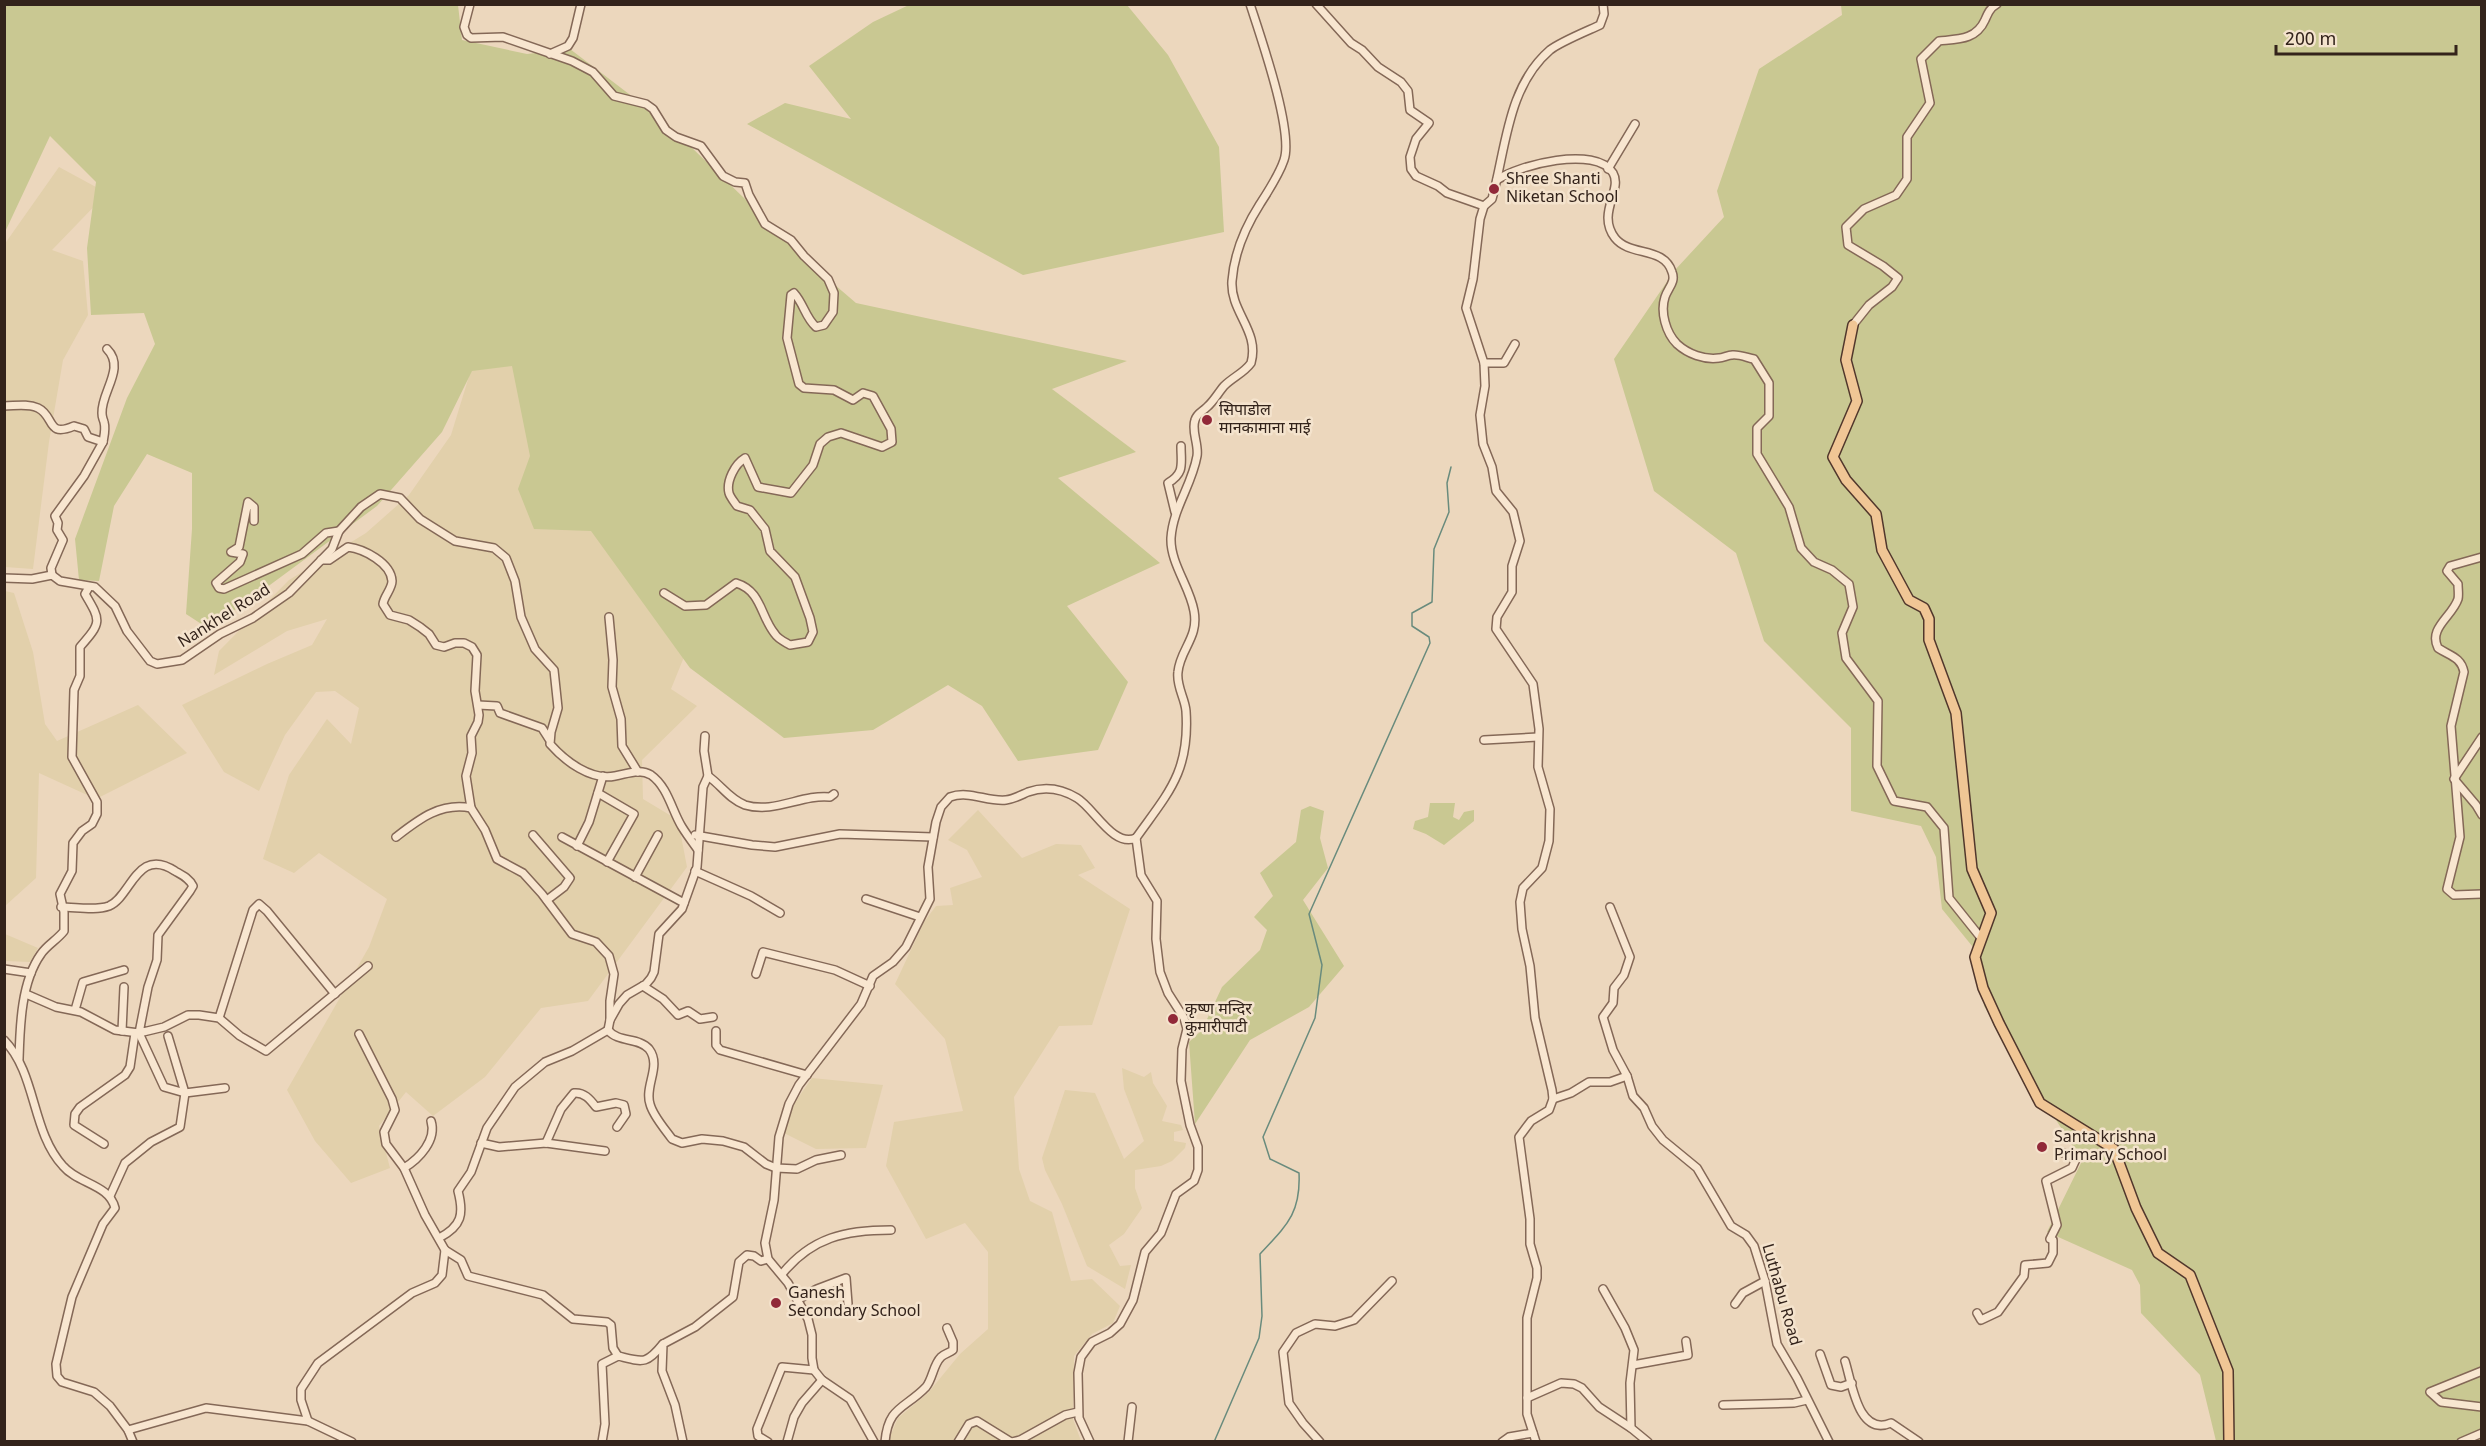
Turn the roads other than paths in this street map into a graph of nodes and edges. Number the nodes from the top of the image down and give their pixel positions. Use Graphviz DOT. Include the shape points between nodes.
graph roads {
  1 [pos="470,4"];
  2 [pos="581,4"];
  3 [pos="1250,4"];
  4 [pos="1316,4"];
  5 [pos="1603,4"];
  6 [pos="1997,4"];
  7 [pos="550,54"];
  8 [pos="1635,124"];
  9 [pos="1608,169"];
  10 [pos="1497,180"];
  11 [pos="1484,206"];
  12 [pos="1853,325"];
  13 [pos="1515,344"];
  14 [pos="107,349"];
  15 [pos="1484,363"];
  16 [pos="4,406"];
  17 [pos="103,442"];
  18 [pos="1181,447"];
  19 [pos="1176,514"];
  20 [pos="254,521"];
  21 [pos="339,531"];
  22 [pos="2481,557"];
  23 [pos="321,560"];
  24 [pos="52,575"];
  25 [pos="4,578"];
  26 [pos="88,587"];
  27 [pos="664,593"];
  28 [pos="609,617"];
  29 [pos="478,705"];
  30 [pos="705,736"];
  31 [pos="1538,737"];
  32 [pos="2481,737"];
  33 [pos="549,739"];
  34 [pos="1484,740"];
  35 [pos="638,772"];
  36 [pos="603,776"];
  37 [pos="708,776"];
  38 [pos="2454,779"];
  39 [pos="598,793"];
  40 [pos="834,794"];
  41 [pos="471,808"];
  42 [pos="2481,814"];
  43 [pos="686,834"];
  44 [pos="533,835"];
  45 [pos="658,835"];
  46 [pos="699,835"];
  47 [pos="396,837"];
  48 [pos="562,837"];
  49 [pos="933,837"];
  50 [pos="1136,838"];
  51 [pos="577,846"];
  52 [pos="698,850"];
  53 [pos="607,862"];
  54 [pos="695,871"];
  55 [pos="635,877"];
  56 [pos="2481,894"];
  57 [pos="866,899"];
  58 [pos="547,900"];
  59 [pos="684,903"];
  60 [pos="62,907"];
  61 [pos="1610,907"];
  62 [pos="780,913"];
  63 [pos="920,917"];
  64 [pos="1981,938"];
  65 [pos="368,966"];
  66 [pos="4,969"];
  67 [pos="124,970"];
  68 [pos="31,974"];
  69 [pos="756,974"];
  70 [pos="643,986"];
  71 [pos="870,986"];
  72 [pos="124,987"];
  73 [pos="26,994"];
  74 [pos="334,994"];
  75 [pos="75,1010"];
  76 [pos="713,1017"];
  77 [pos="219,1018"];
  78 [pos="610,1020"];
  79 [pos="608,1030"];
  80 [pos="122,1031"];
  81 [pos="716,1031"];
  82 [pos="137,1033"];
  83 [pos="359,1034"];
  84 [pos="168,1036"];
  85 [pos="4,1040"];
  86 [pos="19,1059"];
  87 [pos="807,1075"];
  88 [pos="1627,1076"];
  89 [pos="225,1088"];
  90 [pos="185,1093"];
  91 [pos="1553,1100"];
  92 [pos="431,1121"];
  93 [pos="617,1127"];
  94 [pos="481,1143"];
  95 [pos="546,1143"];
  96 [pos="104,1144"];
  97 [pos="605,1151"];
  98 [pos="2063,1153"];
  99 [pos="841,1155"];
  100 [pos="404,1168"];
  101 [pos="776,1168"];
  102 [pos="110,1196"];
  103 [pos="891,1230"];
  104 [pos="439,1238"];
  105 [pos="445,1250"];
  106 [pos="768,1259"];
  107 [pos="782,1274"];
  108 [pos="1392,1281"];
  109 [pos="1766,1281"];
  110 [pos="1603,1289"];
  111 [pos="797,1300"];
  112 [pos="848,1304"];
  113 [pos="1735,1304"];
  114 [pos="1977,1314"];
  115 [pos="946,1328"];
  116 [pos="1686,1341"];
  117 [pos="663,1344"];
  118 [pos="1820,1354"];
  119 [pos="618,1356"];
  120 [pos="1845,1361"];
  121 [pos="1633,1365"];
  122 [pos="814,1370"];
  123 [pos="2481,1371"];
  124 [pos="822,1380"];
  125 [pos="1852,1383"];
  126 [pos="1527,1398"];
  127 [pos="1807,1400"];
  128 [pos="1723,1405"];
  129 [pos="1132,1407"];
  130 [pos="2481,1407"];
  131 [pos="1078,1412"];
  132 [pos="308,1421"];
  133 [pos="1631,1428"];
  134 [pos="128,1430"];
  135 [pos="1533,1433"];
  136 [pos="2481,1433"];
  137 [pos="134,1442"];
  138 [pos="352,1442"];
  139 [pos="602,1442"];
  140 [pos="683,1442"];
  141 [pos="768,1442"];
  142 [pos="787,1442"];
  143 [pos="874,1442"];
  144 [pos="885,1442"];
  145 [pos="958,1442"];
  146 [pos="1012,1442"];
  147 [pos="1090,1442"];
  148 [pos="1128,1442"];
  149 [pos="1320,1442"];
  150 [pos="1502,1442"];
  151 [pos="1536,1442"];
  152 [pos="1648,1442"];
  153 [pos="1829,1442"];
  154 [pos="1919,1442"];
  155 [pos="2229,1442"];
  156 [pos="2460,1442"];
  1 -- 7 [label="street" via="464,27 471,38 503,37"];
  2 -- 7 [label="street" via="573,38 568,46"];
  3 -- 19 [label="street" via="1280,103 1285,158 1248,226 1234,267 1232,294 1253,342 1251,363 1196,417 1196,463"];
  4 -- 11 [label="street" via="1351,44 1401,82 1408,91 1410,110 1430,123 1416,139 1410,157 1416,176 1448,194"];
  5 -- 10 [label="street" via="1600,25 1552,48 1530,71 1510,117"];
  6 -- 12 [label="street" via="1982,27 1968,38 1939,41 1922,59 1930,103 1907,137 1907,179 1896,195 1864,209 1846,227 1848,245 1898,278"];
  7 -- 27 [label="street" via="593,72 614,96 646,104 666,130 701,146 723,176 745,183 765,224 791,240 828,279 834,293 833,312 824,324 816,327 806,318 802,302 794,293 791,295 787,338 799,384 804,388 834,390 853,400 863,393 873,396 891,429 891,442 882,447 841,433 828,436 820,444 813,465 791,493 758,487 745,458 737,463 730,480 729,493 737,506 750,510 765,529 770,551 795,577 813,632 808,642 790,645 775,636 759,601 746,586 736,583 706,605 685,606"];
  8 -- 9 [label="street"];
  9 -- 10 [label="street" via="1569,157"];
  9 -- 64 [label="street" via="1614,178 1608,208 1614,237 1626,246 1653,254 1668,264 1673,274 1664,314 1667,329 1676,342 1703,358 1734,354 1754,359 1769,383 1769,416 1757,428 1757,454 1789,507 1801,548 1814,562 1832,570 1849,585 1853,608 1842,633 1846,658 1878,701 1877,766 1894,801 1928,807 1944,828 1949,898"];
  10 -- 11 [label="street" via="1492,199"];
  11 -- 15 [label="street" via="1466,308"];
  12 -- 64 [label="main road" via="1846,360 1857,401 1833,457 1846,480 1876,514 1882,550 1909,600 1923,608 1929,619 1929,640 1956,713 1972,869 1992,914"];
  13 -- 15 [label="street" via="1504,363"];
  14 -- 17 [label="street" via="113,355 114,365 101,415 105,428"];
  15 -- 31 [label="street" via="1480,415 1483,444 1496,491 1513,512 1520,541 1512,566 1512,592 1497,616 1496,630 1533,684"];
  16 -- 17 [label="street" via="36,407 56,429 74,426"];
  17 -- 24 [label="street" via="55,516 63,540 51,568"];
  18 -- 19 [label="street" via="1182,470 1168,483"];
  19 -- 50 [label="street" via="1171,542 1195,618 1192,639 1178,672 1186,709 1185,750 1168,794"];
  20 -- 21 [label="street" via="254,507 248,502 239,547 231,552 243,554 240,562 216,583 219,588 302,554 326,533"];
  21 -- 23 [label="street, Nankhel Road" via="332,549"];
  21 -- 33 [label="street, Nankhel Road" via="380,494 400,498 420,519 455,541 494,549 506,558 515,581 521,617 536,649 554,670 558,708"];
  22 -- 38 [label="street" via="2450,566 2447,571 2458,584 2458,598 2435,639 2438,648 2457,657 2464,672 2451,726"];
  23 -- 26 [label="street, Nankhel Road" via="289,593 253,618 220,634 182,660 169,663 150,661 115,606 95,587"];
  23 -- 29 [label="street" via="329,560 348,547 379,559 389,569 392,581 383,604 390,615 420,627 436,645 464,643 472,647 477,655"];
  24 -- 25 [label="street, Nankhel Road"];
  24 -- 26 [label="street, Nankhel Road" via="60,581"];
  26 -- 60 [label="street" via="85,594 98,621 80,647 72,757 97,802 97,814 73,843 72,871 60,894"];
  28 -- 35 [label="street" via="612,687 621,719 622,746"];
  29 -- 33 [label="street" via="497,706 500,713 542,728"];
  29 -- 41 [label="street" via="466,776"];
  30 -- 37 [label="street"];
  31 -- 34 [label="street"];
  31 -- 91 [label="street" via="1538,767 1550,809 1550,835 1540,873 1521,894 1520,916 1535,1018"];
  32 -- 38 [label="street"];
  33 -- 36 [label="street" via="562,757 588,773"];
  35 -- 36 [label="street"];
  35 -- 43 [label="street" via="652,776 663,788"];
  36 -- 39 [label="street"];
  37 -- 40 [label="street" via="729,797 746,805 772,807"];
  37 -- 46 [label="street" via="703,787"];
  38 -- 42 [label="street"];
  38 -- 56 [label="street" via="2460,837 2446,889 2454,895"];
  39 -- 51 [label="street"];
  39 -- 53 [label="street" via="634,813"];
  41 -- 47 [label="street" via="440,809"];
  41 -- 58 [label="street" via="497,859 523,873"];
  43 -- 46 [label="street"];
  43 -- 52 [label="street"];
  44 -- 58 [label="street" via="570,878"];
  45 -- 55 [label="street"];
  46 -- 49 [label="street" via="776,847 840,834"];
  46 -- 52 [label="street"];
  48 -- 51 [label="street"];
  49 -- 50 [label="street" via="938,813 950,797 1006,800 1045,788 1079,799 1119,838"];
  49 -- 63 [label="street" via="927,875 930,898"];
  50 -- 131 [label="street" via="1141,875 1157,901 1160,972 1187,1029 1181,1081 1198,1147 1198,1170 1194,1181 1176,1194 1161,1233 1145,1252 1133,1300 1120,1324 1092,1342 1081,1357"];
  51 -- 53 [label="street"];
  52 -- 54 [label="street"];
  53 -- 55 [label="street"];
  54 -- 59 [label="street"];
  54 -- 62 [label="street"];
  55 -- 59 [label="street"];
  57 -- 63 [label="street"];
  58 -- 78 [label="street" via="572,934 596,942 609,956 614,974"];
  59 -- 70 [label="street" via="659,934 654,972"];
  60 -- 68 [label="street" via="64,931 41,954"];
  60 -- 82 [label="street" via="107,907 147,867 165,866 190,880 193,886 158,935 157,960"];
  61 -- 88 [label="street" via="1630,957 1603,1017 1613,1050"];
  63 -- 71 [label="street" via="906,947 877,972"];
  64 -- 155 [label="main road" via="1975,957 1983,988 2040,1103 2114,1149 2158,1253 2190,1275 2228,1371"];
  65 -- 74 [label="street"];
  66 -- 68 [label="street"];
  67 -- 75 [label="street" via="83,982"];
  68 -- 73 [label="street"];
  69 -- 71 [label="street" via="763,952 835,970"];
  70 -- 76 [label="street" via="678,1015 688,1011 700,1019"];
  70 -- 78 [label="street" via="627,995"];
  71 -- 87 [label="street" via="861,1004"];
  72 -- 80 [label="street"];
  73 -- 75 [label="street" via="56,1007"];
  73 -- 86 [label="street" via="20,1017"];
  74 -- 77 [label="street" via="266,1051"];
  74 -- 77 [label="street" via="259,904 253,910"];
  75 -- 80 [label="street"];
  77 -- 82 [label="street" via="188,1015 164,1027"];
  78 -- 79 [label="street"];
  79 -- 94 [label="street" via="545,1062 515,1087"];
  79 -- 101 [label="street" via="612,1035 643,1044 650,1051 654,1060 650,1104 672,1139 682,1143 702,1139 723,1141 744,1147"];
  80 -- 82 [label="street"];
  81 -- 87 [label="street" via="720,1050"];
  82 -- 90 [label="street" via="161,1083"];
  82 -- 96 [label="street" via="125,1075 75,1114 74,1125"];
  83 -- 100 [label="street" via="392,1099 395,1110 384,1134"];
  84 -- 90 [label="street"];
  85 -- 86 [label="street"];
  86 -- 102 [label="street" via="41,1125 62,1166"];
  87 -- 101 [label="street" via="784,1115"];
  88 -- 91 [label="street" via="1610,1082 1589,1082"];
  88 -- 109 [label="street, Luthabu Road" via="1633,1095 1652,1126 1697,1168 1731,1226 1754,1245"];
  89 -- 90 [label="street"];
  90 -- 102 [label="street" via="180,1127 151,1142 125,1163"];
  91 -- 126 [label="street" via="1549,1110 1531,1121 1519,1137 1537,1278 1527,1318"];
  92 -- 100 [label="street" via="433,1130 426,1146 416,1161"];
  93 -- 95 [label="street" via="626,1114 624,1105 616,1102 596,1107 590,1098 574,1093 561,1109"];
  94 -- 95 [label="street" via="499,1147"];
  94 -- 104 [label="street" via="471,1172 458,1191 462,1209 455,1228"];
  95 -- 97 [label="street"];
  98 -- 114 [label="street" via="2077,1157 2072,1168 2046,1181 2057,1225 2050,1239 2054,1240 2053,1253 2048,1263 2025,1265 2024,1276 1998,1312 1981,1320"];
  99 -- 101 [label="street" via="797,1169"];
  100 -- 104 [label="street"];
  101 -- 106 [label="street" via="765,1243"];
  102 -- 134 [label="street" via="115,1208 100,1229 72,1297 56,1364 62,1382 94,1392"];
  103 -- 107 [label="street" via="856,1230 817,1243 794,1259"];
  104 -- 105 [label="street"];
  105 -- 119 [label="street" via="461,1260 468,1276 543,1295 573,1319 607,1322"];
  105 -- 132 [label="street" via="442,1275 435,1283 412,1293 318,1363 301,1389"];
  106 -- 107 [label="street"];
  106 -- 117 [label="street" via="761,1261 747,1255 739,1262 733,1297 695,1327"];
  107 -- 111 [label="street"];
  108 -- 149 [label="street" via="1354,1320 1335,1326 1315,1324 1296,1333 1283,1352 1289,1403"];
  109 -- 113 [label="street" via="1743,1293"];
  109 -- 127 [label="street, Luthabu Road" via="1777,1344"];
  110 -- 121 [label="street" via="1634,1350"];
  111 -- 112 [label="street" via="846,1278"];
  111 -- 122 [label="street" via="811,1327"];
  115 -- 144 [label="street" via="953,1350 940,1358 926,1386 896,1410 887,1426"];
  116 -- 121 [label="street" via="1688,1355"];
  117 -- 119 [label="street" via="648,1361"];
  117 -- 140 [label="street" via="662,1371"];
  118 -- 125 [label="street" via="1831,1385"];
  119 -- 139 [label="street" via="602,1364"];
  120 -- 125 [label="street"];
  121 -- 133 [label="street"];
  122 -- 124 [label="street"];
  122 -- 141 [label="street" via="782,1367 757,1429 758,1436"];
  123 -- 130 [label="street" via="2430,1392 2441,1401"];
  124 -- 142 [label="street" via="801,1403"];
  124 -- 143 [label="street" via="850,1399"];
  125 -- 154 [label="street" via="1861,1412 1872,1425 1891,1423"];
  126 -- 133 [label="street" via="1561,1383 1574,1384"];
  126 -- 135 [label="street"];
  127 -- 128 [label="street"];
  127 -- 153 [label="street, Luthabu Road"];
  129 -- 148 [label="street"];
  131 -- 146 [label="street"];
  131 -- 147 [label="street"];
  132 -- 134 [label="street" via="206,1408"];
  132 -- 138 [label="street"];
  133 -- 152 [label="street"];
  134 -- 137 [label="street"];
  135 -- 150 [label="street"];
  135 -- 151 [label="street"];
  136 -- 156 [label="street"];
  145 -- 146 [label="street" via="969,1424 977,1421"];
}
